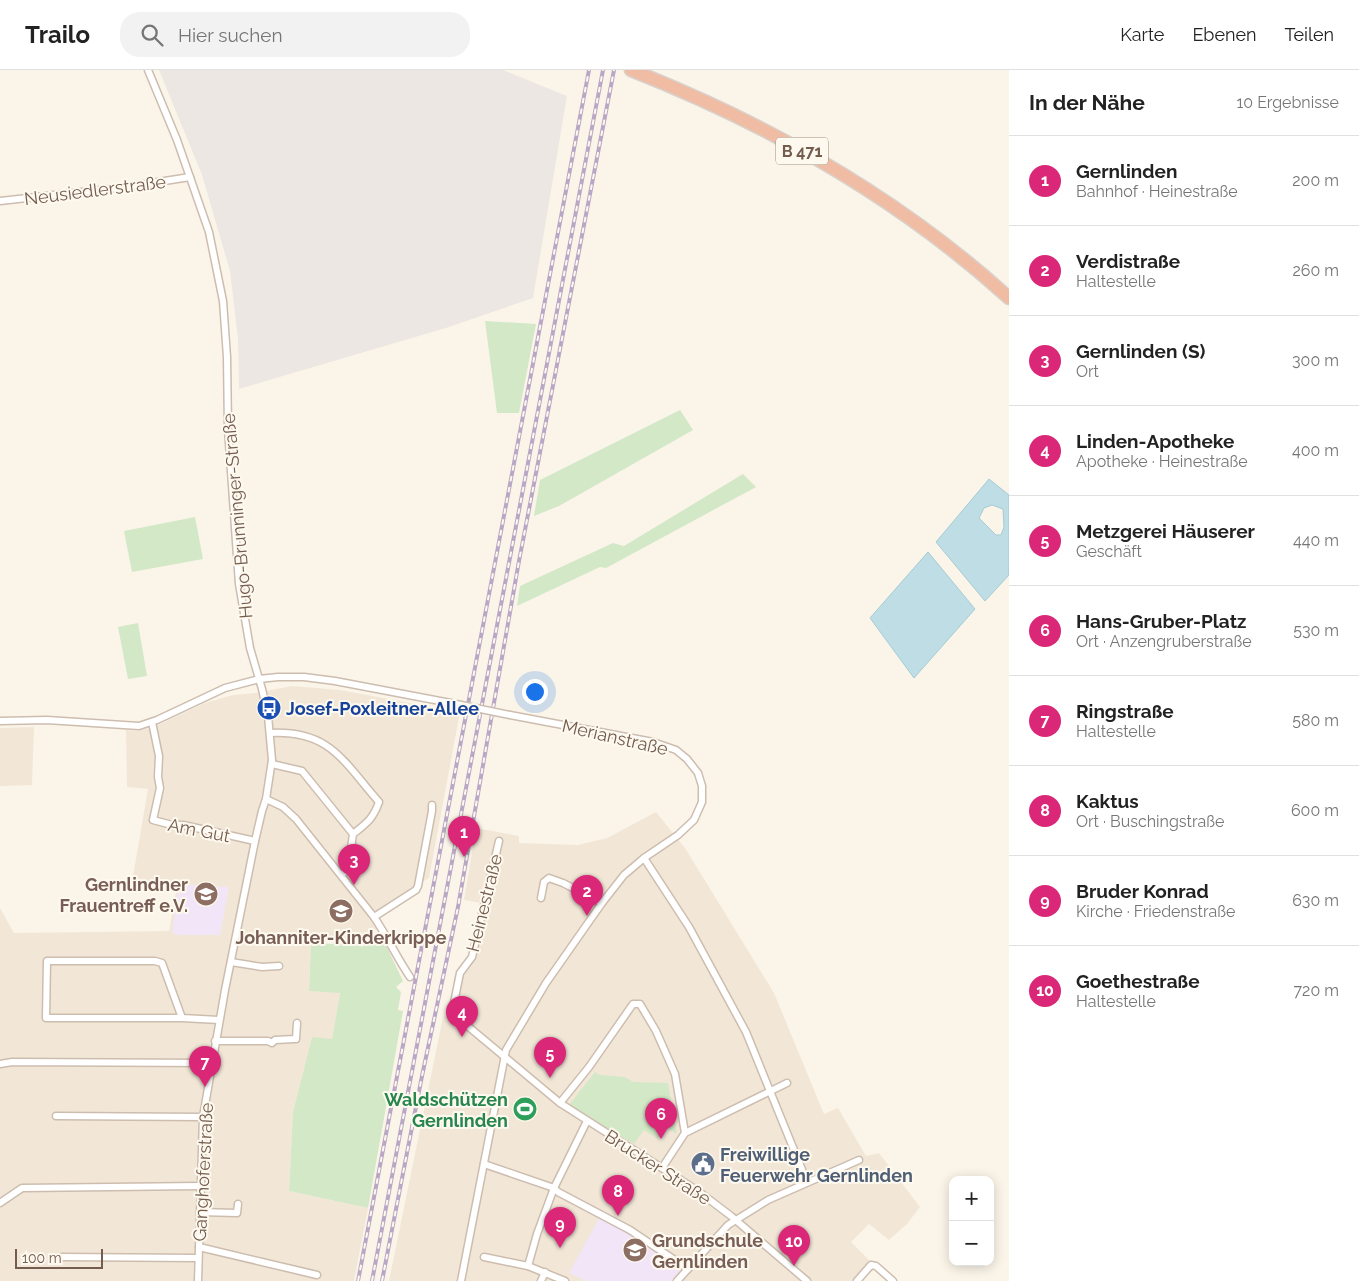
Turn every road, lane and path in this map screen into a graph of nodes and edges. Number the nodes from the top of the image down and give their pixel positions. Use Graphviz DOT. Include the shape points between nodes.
graph roads {
  1 [pos="148,70"];
  2 [pos="631,70"];
  3 [pos="190,177"];
  4 [pos="0,201"];
  5 [pos="1009,298"];
  6 [pos="259,679"];
  7 [pos="0,721"];
  8 [pos="152,722"];
  9 [pos="270,734"];
  10 [pos="272,764"];
  11 [pos="266,799"];
  12 [pos="432,805"];
  13 [pos="353,834"];
  14 [pos="499,841"];
  15 [pos="254,842"];
  16 [pos="644,858"];
  17 [pos="341,875"];
  18 [pos="542,898"];
  19 [pos="602,903"];
  20 [pos="374,917"];
  21 [pos="231,962"];
  22 [pos="280,966"];
  23 [pos="410,977"];
  24 [pos="182,1018"];
  25 [pos="219,1020"];
  26 [pos="298,1022"];
  27 [pos="215,1041"];
  28 [pos="504,1058"];
  29 [pos="212,1063"];
  30 [pos="0,1064"];
  31 [pos="787,1083"];
  32 [pos="770,1092"];
  33 [pos="560,1103"];
  34 [pos="56,1116"];
  35 [pos="203,1117"];
  36 [pos="587,1121"];
  37 [pos="685,1133"];
  38 [pos="859,1160"];
  39 [pos="484,1164"];
  40 [pos="662,1168"];
  41 [pos="807,1182"];
  42 [pos="200,1186"];
  43 [pos="554,1188"];
  44 [pos="0,1203"];
  45 [pos="238,1204"];
  46 [pos="200,1212"];
  47 [pos="736,1221"];
  48 [pos="199,1247"];
  49 [pos="62,1257"];
  50 [pos="484,1257"];
  51 [pos="198,1258"];
  52 [pos="528,1266"];
  53 [pos="688,1269"];
  54 [pos="545,1272"];
  55 [pos="317,1276"];
  56 [pos="198,1281"];
  57 [pos="462,1281"];
  58 [pos="541,1281"];
  59 [pos="565,1281"];
  60 [pos="677,1281"];
  61 [pos="807,1281"];
  62 [pos="857,1281"];
  63 [pos="893,1281"];
  1 -- 3 [label="street, Hugo-Brunninger-Straße"];
  2 -- 5 [label="highway, B 471" via="702,98 746,120 860,186 922,228"];
  3 -- 4 [label="street, Neusiedlerstraße"];
  3 -- 6 [label="street, Hugo-Brunninger-Straße" via="209,232 223,301 239,584"];
  6 -- 8 [label="street" via="225,688"];
  6 -- 9 [label="street, Hugo-Brunninger-Straße"];
  6 -- 16 [label="street, Merianstraße, bridge" via="327,680 653,742 676,750 698,773 702,802 694,820"];
  7 -- 8 [label="street" via="47,720 134,726"];
  8 -- 15 [label="street, Am Gut" via="159,756 160,788 153,820"];
  9 -- 10 [label="street, Hugo-Brunninger-Straße"];
  9 -- 13 [label="street" via="302,735 324,743 336,752 379,802 370,821"];
  10 -- 11 [label="street, Hugo-Brunninger-Straße"];
  10 -- 13 [label="street" via="302,771"];
  11 -- 15 [label="street, Ganghoferstraße"];
  11 -- 17 [label="street" via="290,813"];
  12 -- 20 [label="street" via="416,890"];
  13 -- 17 [label="street" via="348,870"];
  14 -- 28 [label="street, Heinestraße" via="472,957 460,973 452,1013"];
  15 -- 21 [label="street, Ganghoferstraße"];
  16 -- 19 [label="street, Merianstraße" via="624,875"];
  16 -- 32 [label="street" via="689,927 744,1028"];
  17 -- 20 [label="street"];
  18 -- 19 [label="street" via="544,882 549,878"];
  19 -- 28 [label="street, Merianstraße" via="546,983"];
  20 -- 23 [label="street"];
  21 -- 22 [label="street"];
  21 -- 25 [label="street, Ganghoferstraße"];
  24 -- 24 [label="street" via="46,1018 47,962 162,963"];
  24 -- 25 [label="street"];
  25 -- 27 [label="street, Ganghoferstraße"];
  26 -- 27 [label="street" via="296,1039 272,1043"];
  27 -- 29 [label="street, Ganghoferstraße"];
  28 -- 33 [label="street, Brucker Straße"];
  28 -- 39 [label="street, Merianstraße"];
  29 -- 30 [label="street"];
  29 -- 35 [label="street, Ganghoferstraße"];
  31 -- 32 [label="street"];
  32 -- 37 [label="street"];
  32 -- 41 [label="street"];
  33 -- 36 [label="street, Brucker Straße"];
  33 -- 37 [label="street" via="632,1004 640,1004 675,1074"];
  34 -- 35 [label="street"];
  35 -- 42 [label="street, Ganghoferstraße"];
  36 -- 40 [label="street, Brucker Straße"];
  36 -- 43 [label="street"];
  37 -- 40 [label="street"];
  38 -- 41 [label="street"];
  39 -- 43 [label="street"];
  39 -- 57 [label="street, Merianstraße"];
  40 -- 47 [label="street, Brucker Straße"];
  41 -- 47 [label="street" via="768,1200"];
  42 -- 44 [label="street" via="22,1188"];
  42 -- 46 [label="street, Ganghoferstraße"];
  43 -- 52 [label="street"];
  43 -- 53 [label="street" via="630,1230"];
  45 -- 46 [label="street" via="237,1213"];
  46 -- 48 [label="street, Ganghoferstraße"];
  47 -- 53 [label="street" via="728,1225"];
  47 -- 61 [label="street, Brucker Straße"];
  48 -- 51 [label="street, Ganghoferstraße"];
  48 -- 55 [label="street"];
  49 -- 51 [label="street"];
  50 -- 52 [label="street"];
  51 -- 56 [label="street, Ganghoferstraße"];
  52 -- 54 [label="street"];
  53 -- 60 [label="street"];
  54 -- 58 [label="street"];
  54 -- 59 [label="street"];
  62 -- 63 [label="street" via="871,1265"];
}
